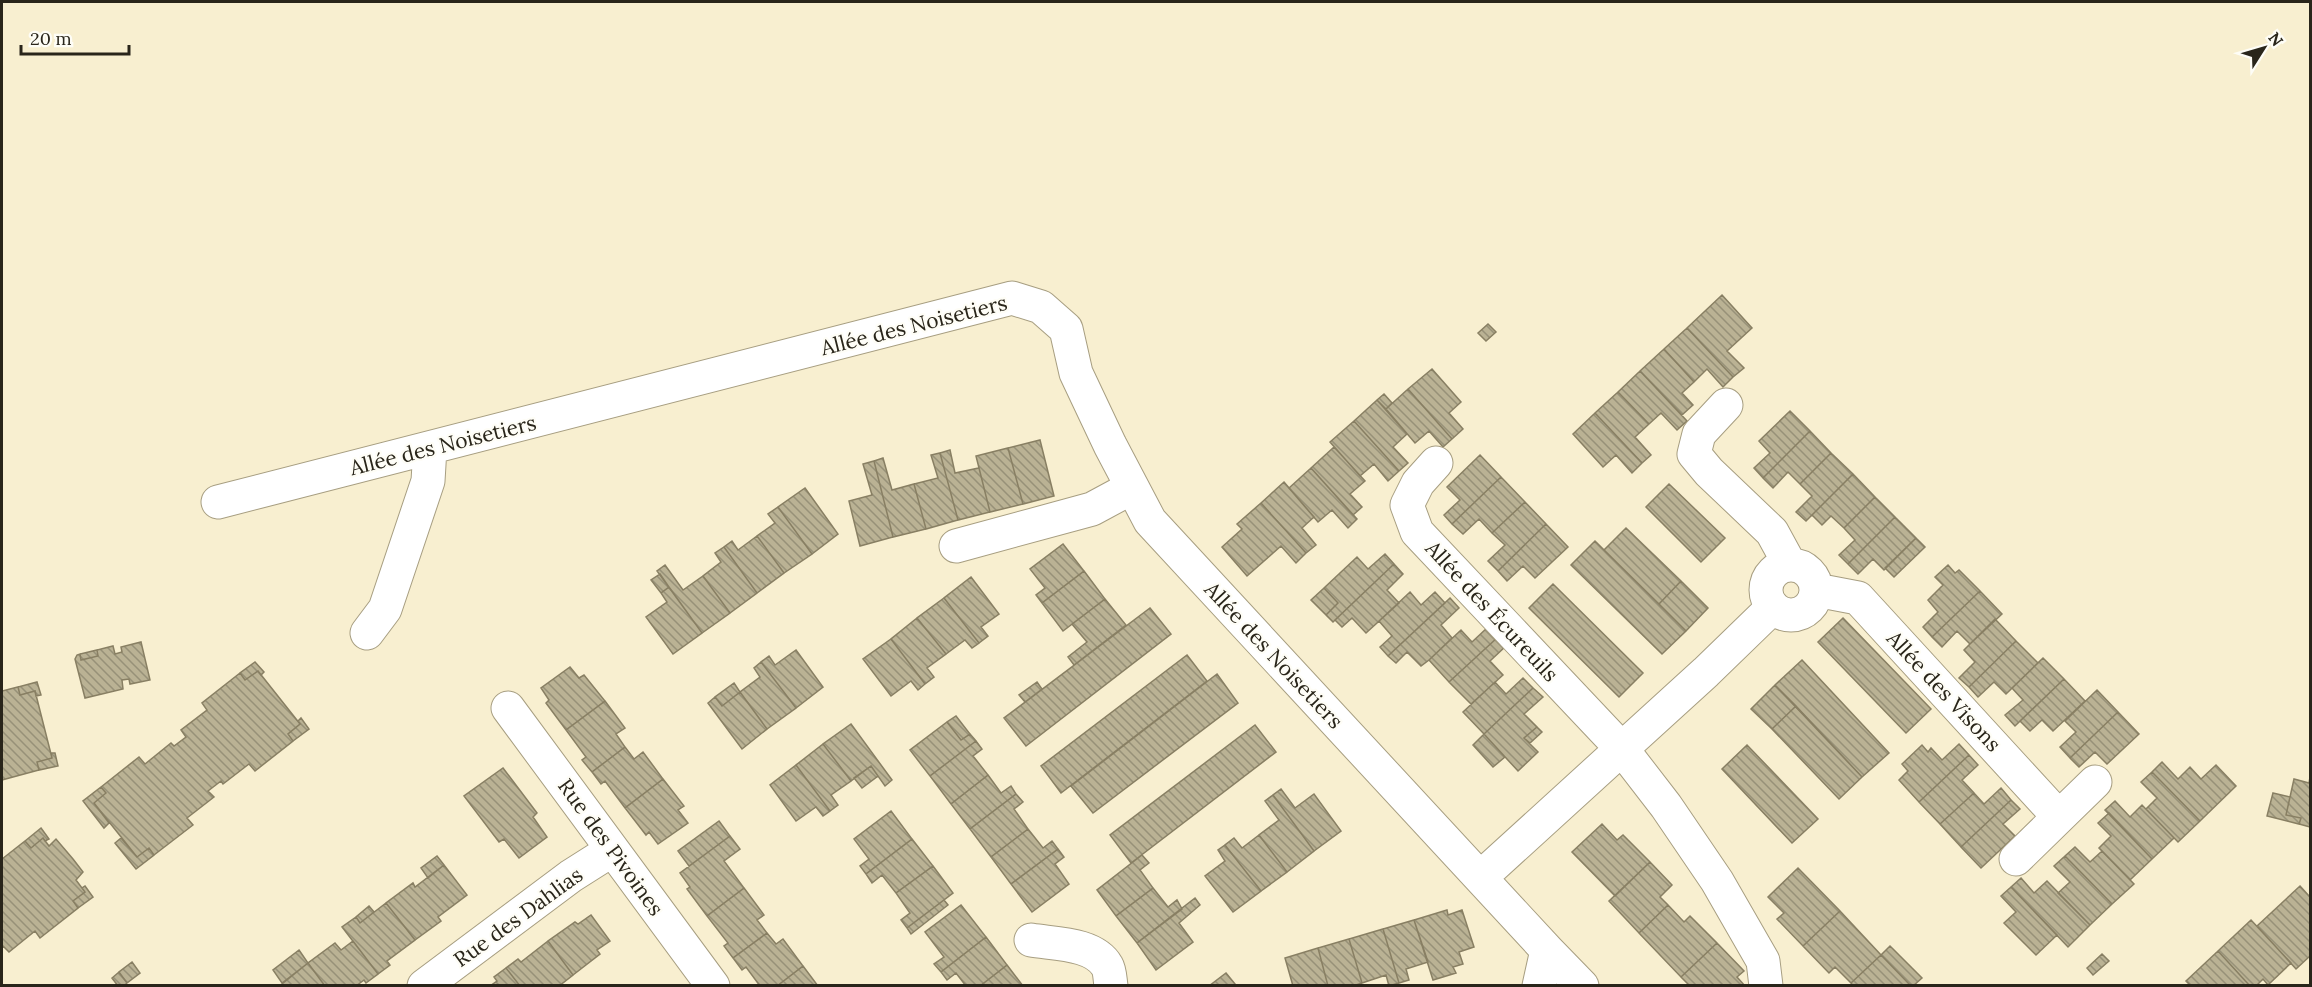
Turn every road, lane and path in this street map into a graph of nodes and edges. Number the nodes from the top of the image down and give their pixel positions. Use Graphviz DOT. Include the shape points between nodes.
graph roads {
  1 [pos="1726,405"];
  2 [pos="430,448"];
  3 [pos="1436,463"];
  4 [pos="1131,488"];
  5 [pos="218,502"];
  6 [pos="956,546"];
  7 [pos="1790,565"];
  8 [pos="1816,590"];
  9 [pos="1773,607"];
  10 [pos="367,633"];
  11 [pos="508,708"];
  12 [pos="1622,749"];
  13 [pos="2095,782"];
  14 [pos="2059,817"];
  15 [pos="612,850"];
  16 [pos="2016,859"];
  17 [pos="1481,878"];
  18 [pos="1031,940"];
  19 [pos="1547,950"];
  20 [pos="424,986"];
  21 [pos="713,986"];
  22 [pos="1111,986"];
  23 [pos="1539,986"];
  24 [pos="1582,986"];
  25 [pos="1766,986"];
  1 -- 7 [label="street" via="1699,434 1694,454 1772,532"];
  2 -- 4 [label="street, Allée des Noisetiers" via="1012,298 1041,308 1066,329 1076,373"];
  2 -- 5 [label="street, Allée des Noisetiers"];
  2 -- 10 [label="street" via="428,481 386,609"];
  3 -- 12 [label="street, Allée des Écureuils" via="1418,483 1407,505 1417,532"];
  4 -- 6 [label="street" via="1092,509"];
  4 -- 17 [label="street, Allée des Noisetiers" via="1150,521 1182,558"];
  7 -- 8 [label="street" via="1806,570"];
  7 -- 9 [label="street" via="1775,570 1768,579 1766,590"];
  8 -- 9 [label="street" via="1807,609 1796,614"];
  8 -- 14 [label="street, Allée des Visons" via="1858,598"];
  9 -- 12 [label="street"];
  11 -- 15 [label="street, Rue des Pivoines"];
  12 -- 17 [label="street"];
  12 -- 25 [label="street" via="1717,880 1762,962"];
  13 -- 14 [label="street"];
  14 -- 16 [label="street"];
  15 -- 20 [label="street, Rue des Dahlias"];
  15 -- 21 [label="street, Rue des Pivoines"];
  17 -- 19 [label="street, Allée des Noisetiers"];
  18 -- 22 [label="street" via="1093,953 1108,967"];
  19 -- 23 [label="street"];
  19 -- 24 [label="street, Allée des Noisetiers"];
}
